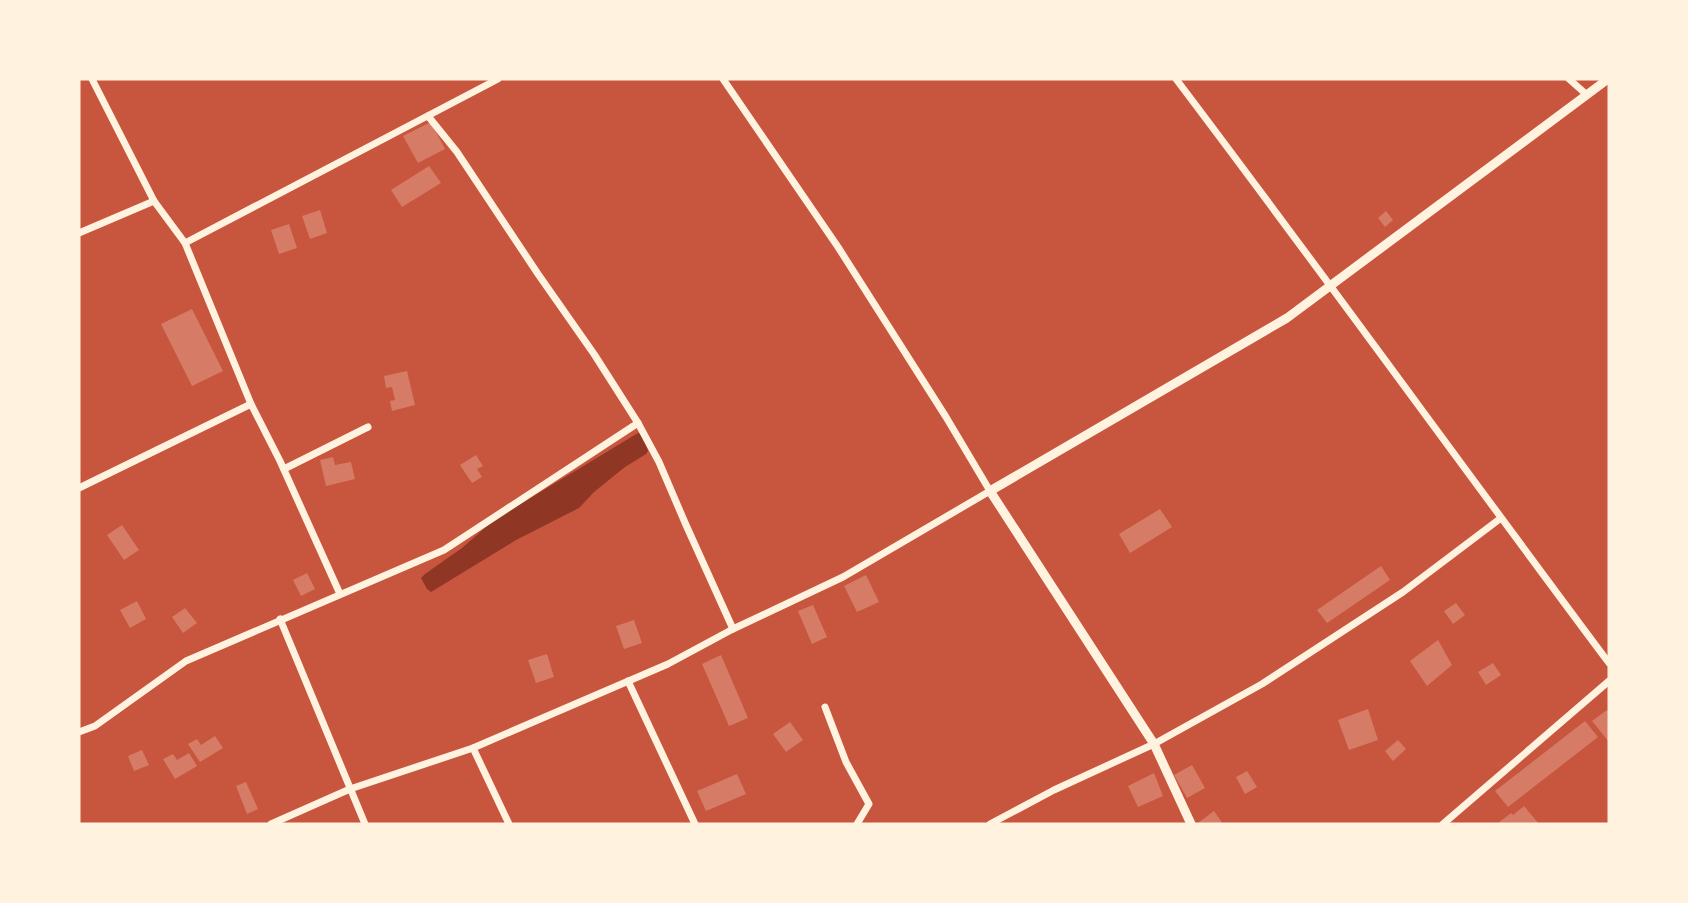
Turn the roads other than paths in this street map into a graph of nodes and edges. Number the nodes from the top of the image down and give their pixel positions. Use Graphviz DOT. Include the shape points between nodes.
graph roads {
  1 [pos="92,79"];
  2 [pos="498,79"];
  3 [pos="723,79"];
  4 [pos="1176,79"];
  5 [pos="1569,79"];
  6 [pos="1608,79"];
  7 [pos="1587,94"];
  8 [pos="428,116"];
  9 [pos="154,201"];
  10 [pos="79,233"];
  11 [pos="185,243"];
  12 [pos="1331,286"];
  13 [pos="251,404"];
  14 [pos="638,423"];
  15 [pos="368,427"];
  16 [pos="284,469"];
  17 [pos="79,488"];
  18 [pos="990,491"];
  19 [pos="1501,518"];
  20 [pos="340,594"];
  21 [pos="280,619"];
  22 [pos="733,629"];
  23 [pos="1609,663"];
  24 [pos="628,681"];
  25 [pos="1609,681"];
  26 [pos="825,707"];
  27 [pos="79,732"];
  28 [pos="1154,744"];
  29 [pos="473,748"];
  30 [pos="350,789"];
  31 [pos="271,824"];
  32 [pos="365,824"];
  33 [pos="509,824"];
  34 [pos="695,824"];
  35 [pos="857,824"];
  36 [pos="990,824"];
  37 [pos="1191,824"];
  38 [pos="1443,824"];
  1 -- 9 [label="street"];
  2 -- 8 [label="street"];
  3 -- 18 [label="street" via="838,247"];
  4 -- 12 [label="street"];
  5 -- 7 [label="street"];
  6 -- 7 [label="street"];
  7 -- 12 [label="street"];
  8 -- 11 [label="street"];
  8 -- 14 [label="street" via="457,152"];
  9 -- 10 [label="street"];
  9 -- 11 [label="street"];
  11 -- 13 [label="street"];
  12 -- 18 [label="street" via="1287,318"];
  12 -- 19 [label="street"];
  13 -- 16 [label="street"];
  13 -- 17 [label="street"];
  14 -- 20 [label="street" via="444,550"];
  14 -- 22 [label="street"];
  15 -- 16 [label="street"];
  16 -- 20 [label="street"];
  18 -- 22 [label="street" via="843,577"];
  18 -- 28 [label="street"];
  19 -- 23 [label="street"];
  19 -- 28 [label="street" via="1403,592 1262,684"];
  20 -- 21 [label="street"];
  21 -- 27 [label="street" via="186,661 95,726"];
  21 -- 30 [label="street"];
  22 -- 24 [label="street"];
  24 -- 29 [label="street"];
  24 -- 34 [label="street"];
  25 -- 38 [label="street"];
  26 -- 35 [label="street" via="846,762 869,804"];
  28 -- 36 [label="street"];
  28 -- 37 [label="street"];
  29 -- 30 [label="street"];
  29 -- 33 [label="street"];
  30 -- 31 [label="street"];
  30 -- 32 [label="street"];
}
